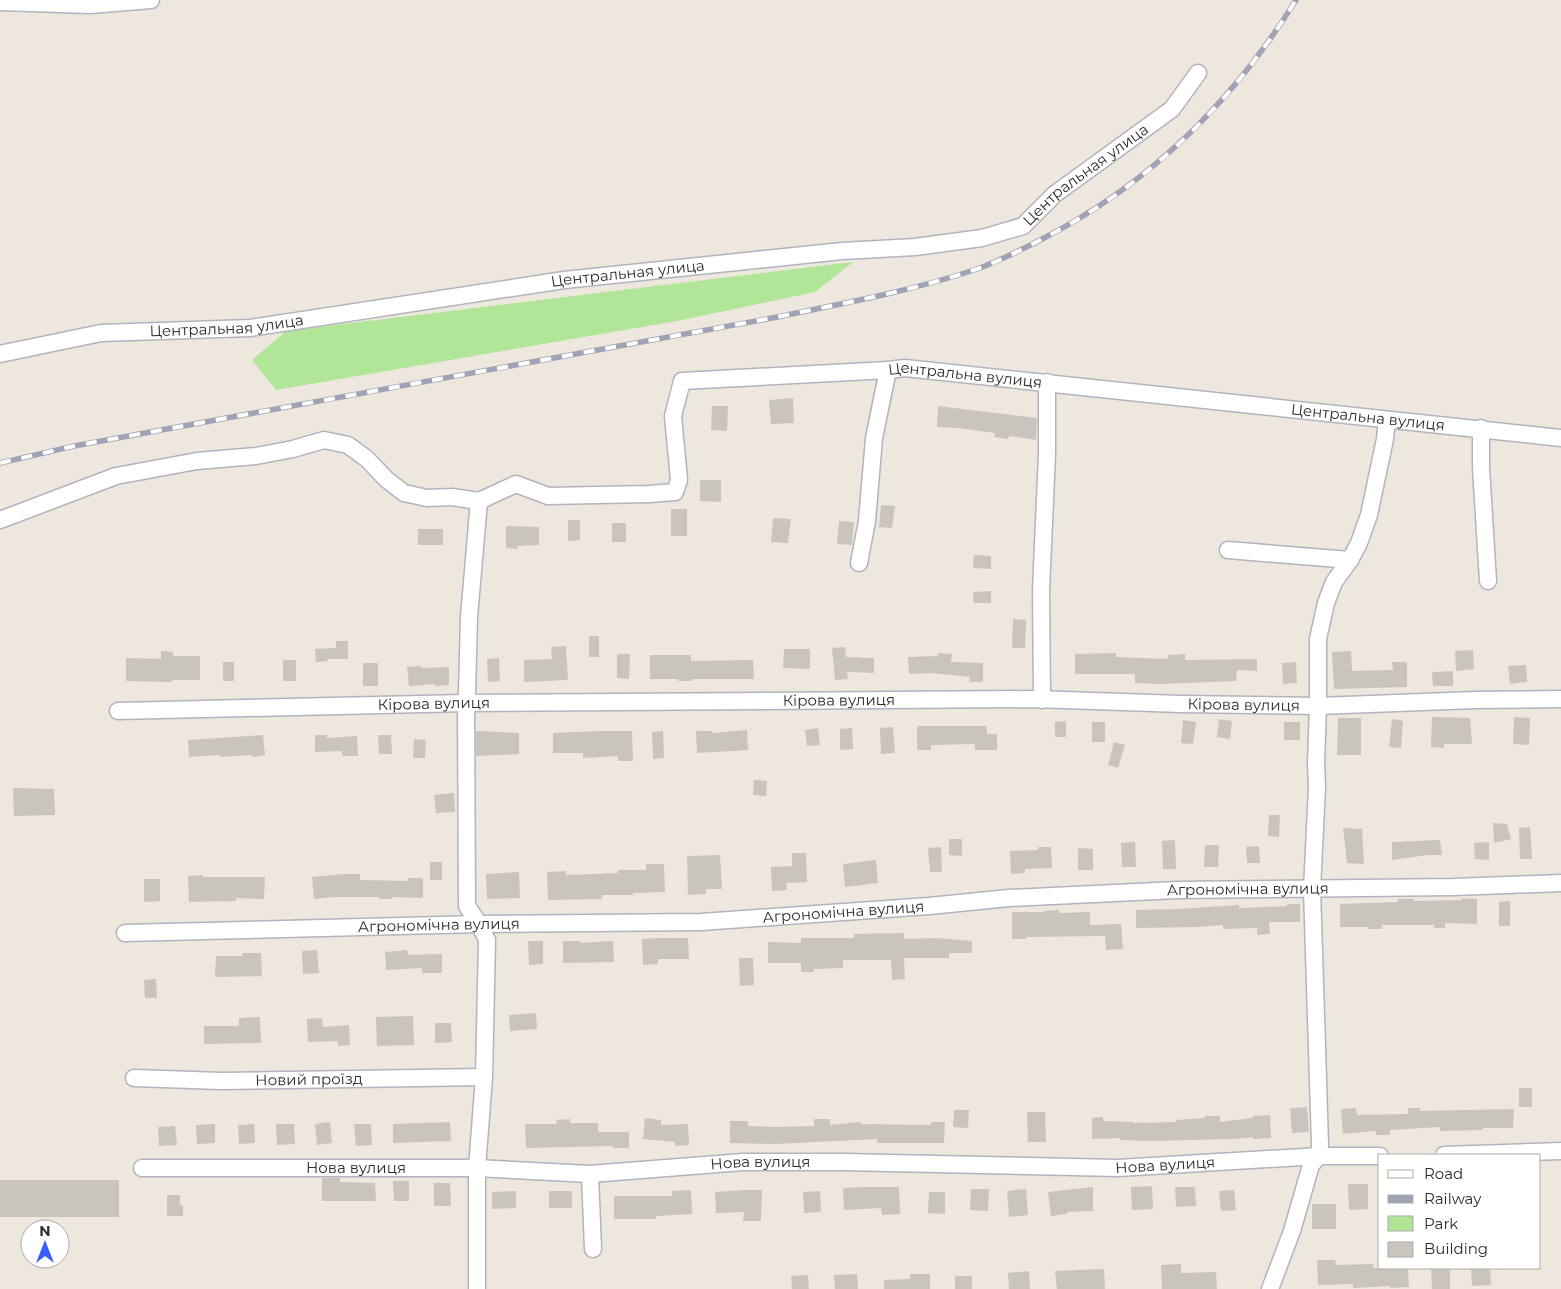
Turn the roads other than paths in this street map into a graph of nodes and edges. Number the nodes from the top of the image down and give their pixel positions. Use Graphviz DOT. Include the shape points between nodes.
graph roads {
  1 [pos="151,0"];
  2 [pos="0,2"];
  3 [pos="47,2"];
  4 [pos="1198,73"];
  5 [pos="0,354"];
  6 [pos="888,370"];
  7 [pos="1047,382"];
  8 [pos="1387,420"];
  9 [pos="1481,428"];
  10 [pos="1561,438"];
  11 [pos="479,501"];
  12 [pos="0,520"];
  13 [pos="1228,550"];
  14 [pos="1350,560"];
  15 [pos="859,563"];
  16 [pos="1488,581"];
  17 [pos="1561,699"];
  18 [pos="1042,700"];
  19 [pos="466,703"];
  20 [pos="1318,706"];
  21 [pos="118,711"];
  22 [pos="1561,883"];
  23 [pos="1312,889"];
  24 [pos="479,924"];
  25 [pos="125,933"];
  26 [pos="484,1077"];
  27 [pos="134,1078"];
  28 [pos="1561,1151"];
  29 [pos="1473,1154"];
  30 [pos="1319,1156"];
  31 [pos="1378,1156"];
  32 [pos="142,1168"];
  33 [pos="477,1168"];
  34 [pos="590,1174"];
  35 [pos="592,1249"];
  36 [pos="477,1289"];
  37 [pos="1270,1289"];
  1 -- 3 [label="street" via="90,5"];
  2 -- 3 [label="street"];
  4 -- 5 [label="street, Центральная улица" via="1172,109 1055,194 1023,226 982,238 564,280 250,328 101,333"];
  6 -- 7 [label="street, Центральна вулиця" via="905,368"];
  6 -- 11 [label="street, Центральна вулиця" via="682,382 673,416 679,480 676,492 548,496 516,484"];
  6 -- 15 [label="street" via="874,438 867,520"];
  7 -- 8 [label="street, Центральна вулиця"];
  7 -- 18 [label="street" via="1040,590"];
  8 -- 9 [label="street, Центральна вулиця"];
  8 -- 14 [label="street" via="1369,515"];
  9 -- 10 [label="street, Центральна вулиця"];
  9 -- 16 [label="street"];
  11 -- 12 [label="street" via="427,498 404,492 348,445 324,440 256,456 197,461 116,476"];
  11 -- 19 [label="street" via="469,616"];
  13 -- 14 [label="street"];
  14 -- 20 [label="street" via="1334,582 1318,639"];
  17 -- 20 [label="street, Кірова вулиця"];
  18 -- 19 [label="street, Кірова вулиця"];
  18 -- 20 [label="street, Кірова вулиця"];
  19 -- 21 [label="street, Кірова вулиця"];
  19 -- 24 [label="street" via="467,906"];
  20 -- 23 [label="street"];
  22 -- 23 [label="street, Агрономічна вулиця"];
  23 -- 24 [label="street, Агрономічна вулиця" via="1177,890 1009,898 701,922"];
  23 -- 30 [label="street"];
  24 -- 25 [label="street, Агрономічна вулиця"];
  24 -- 26 [label="street" via="487,940"];
  26 -- 27 [label="street, Новий проїзд"];
  26 -- 33 [label="street"];
  28 -- 29 [label="street"];
  30 -- 31 [label="street, Нова вулиця"];
  30 -- 34 [label="street, Нова вулиця" via="1118,1168 743,1162"];
  30 -- 37 [label="street" via="1311,1165 1292,1231"];
  32 -- 33 [label="street, Нова вулиця"];
  33 -- 34 [label="street, Нова вулиця"];
  33 -- 36 [label="street"];
  34 -- 35 [label="street"];
}
